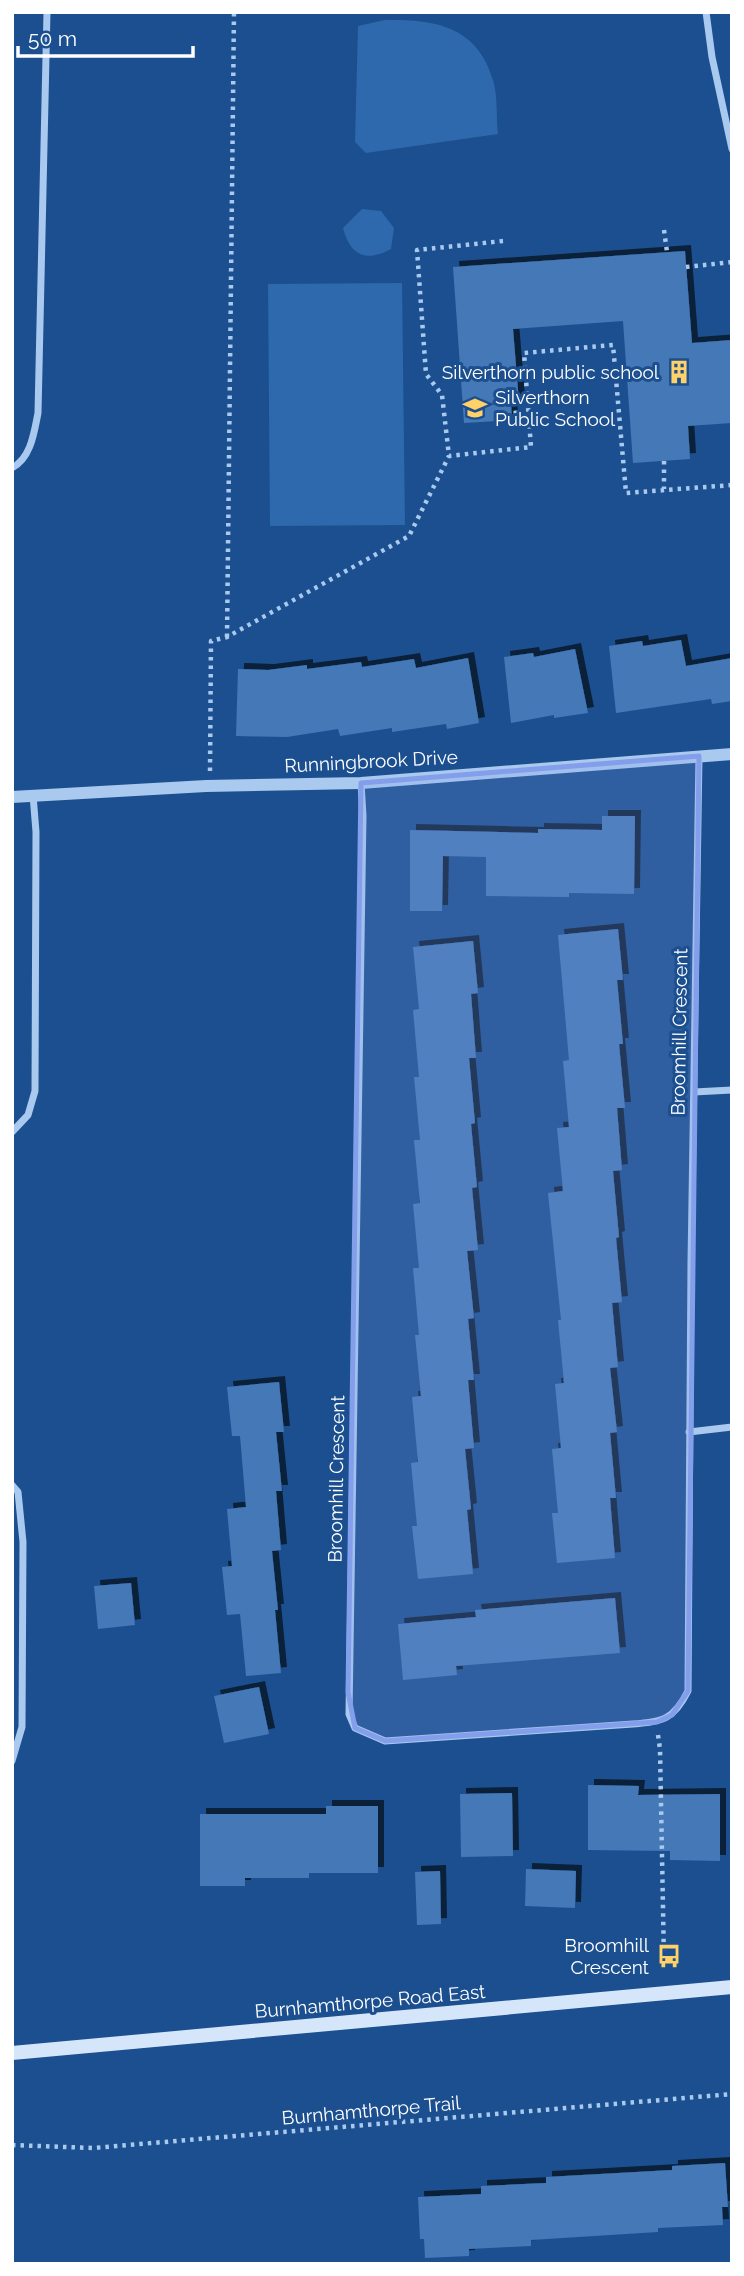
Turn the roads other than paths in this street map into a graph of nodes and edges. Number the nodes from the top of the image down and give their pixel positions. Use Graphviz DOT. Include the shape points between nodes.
graph roads {
  1 [pos="47,12"];
  2 [pos="706,12"];
  3 [pos="732,149"];
  4 [pos="12,467"];
  5 [pos="732,754"];
  6 [pos="699,756"];
  7 [pos="361,783"];
  8 [pos="33,795"];
  9 [pos="12,797"];
  10 [pos="732,1090"];
  11 [pos="694,1092"];
  12 [pos="12,1132"];
  13 [pos="732,1427"];
  14 [pos="689,1432"];
  15 [pos="12,1485"];
  16 [pos="12,1761"];
  17 [pos="732,1987"];
  18 [pos="12,2053"];
  1 -- 4 [label="street" via="38,413 30,449"];
  2 -- 3 [label="street"];
  5 -- 6 [label="street, Runningbrook Drive"];
  6 -- 7 [label="street, Runningbrook Drive"];
  6 -- 11 [label="street, Broomhill Crescent"];
  7 -- 8 [label="street, Runningbrook Drive"];
  7 -- 14 [label="street, Broomhill Crescent" via="348,1692 355,1728 385,1741 657,1722 672,1715 688,1691"];
  8 -- 9 [label="street, Runningbrook Drive"];
  8 -- 12 [label="street" via="35,1091 27,1115"];
  10 -- 11 [label="street"];
  11 -- 14 [label="street, Broomhill Crescent"];
  13 -- 14 [label="street"];
  15 -- 16 [label="street" via="18,1492 23,1542 22,1727"];
  17 -- 18 [label="main road, Burnhamthorpe Road East"];
}
